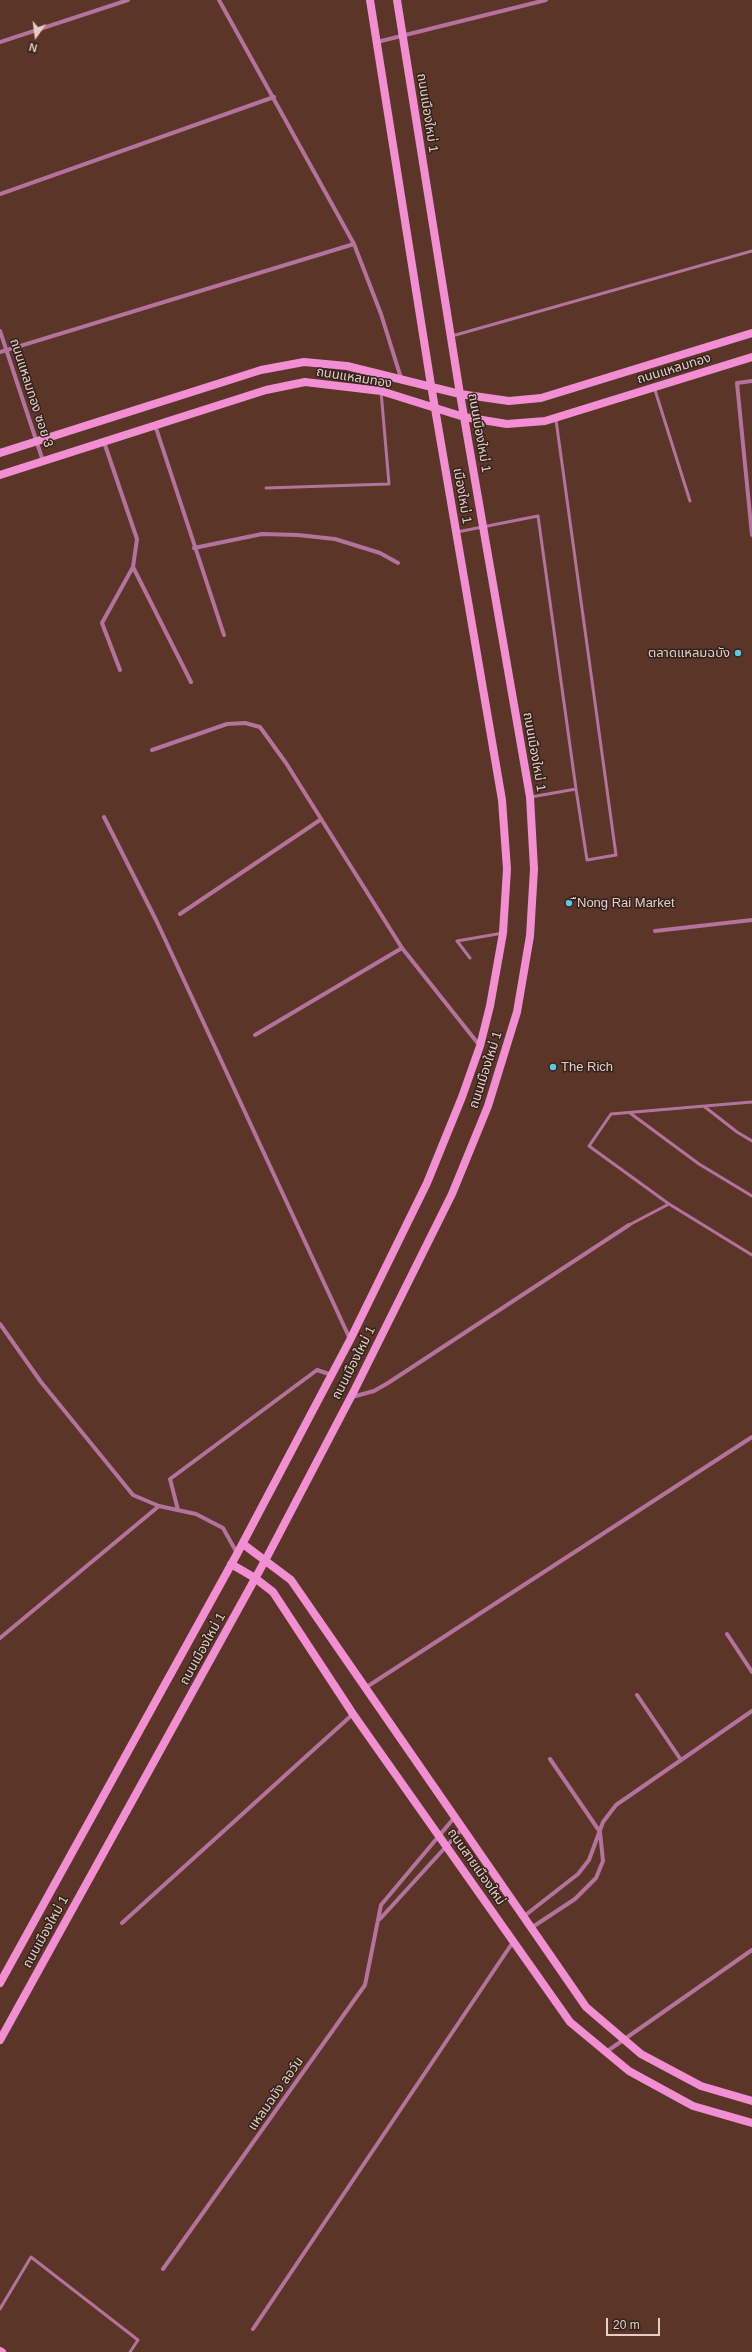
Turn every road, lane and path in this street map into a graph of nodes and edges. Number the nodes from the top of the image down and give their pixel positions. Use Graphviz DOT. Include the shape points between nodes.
graph roads {
  1 [pos="128,0"];
  2 [pos="219,0"];
  3 [pos="370,0"];
  4 [pos="397,0"];
  5 [pos="546,0"];
  6 [pos="403,34"];
  7 [pos="0,42"];
  8 [pos="377,42"];
  9 [pos="274,97"];
  10 [pos="0,194"];
  11 [pos="354,244"];
  12 [pos="752,251"];
  13 [pos="0,331"];
  14 [pos="752,333"];
  15 [pos="451,336"];
  16 [pos="6,350"];
  17 [pos="0,352"];
  18 [pos="752,357"];
  19 [pos="401,378"];
  20 [pos="752,381"];
  21 [pos="431,385"];
  22 [pos="654,387"];
  23 [pos="381,392"];
  24 [pos="460,394"];
  25 [pos="435,408"];
  26 [pos="464,417"];
  27 [pos="555,418"];
  28 [pos="155,425"];
  29 [pos="36,442"];
  30 [pos="104,442"];
  31 [pos="0,453"];
  32 [pos="42,461"];
  33 [pos="0,475"];
  34 [pos="266,488"];
  35 [pos="751,497"];
  36 [pos="690,501"];
  37 [pos="483,528"];
  38 [pos="456,532"];
  39 [pos="752,535"];
  40 [pos="194,548"];
  41 [pos="398,563"];
  42 [pos="133,566"];
  43 [pos="470,610"];
  44 [pos="224,635"];
  45 [pos="120,670"];
  46 [pos="191,682"];
  47 [pos="152,750"];
  48 [pos="576,789"];
  49 [pos="530,797"];
  50 [pos="104,817"];
  51 [pos="320,820"];
  52 [pos="180,914"];
  53 [pos="752,920"];
  54 [pos="655,931"];
  55 [pos="503,933"];
  56 [pos="402,948"];
  57 [pos="470,958"];
  58 [pos="255,1035"];
  59 [pos="480,1046"];
  60 [pos="752,1102"];
  61 [pos="705,1106"];
  62 [pos="629,1113"];
  63 [pos="752,1142"];
  64 [pos="752,1196"];
  65 [pos="669,1204"];
  66 [pos="629,1224"];
  67 [pos="752,1255"];
  68 [pos="0,1324"];
  69 [pos="350,1340"];
  70 [pos="332,1374"];
  71 [pos="350,1398"];
  72 [pos="752,1437"];
  73 [pos="159,1506"];
  74 [pos="178,1510"];
  75 [pos="243,1544"];
  76 [pos="237,1554"];
  77 [pos="266,1559"];
  78 [pos="231,1564"];
  79 [pos="255,1578"];
  80 [pos="727,1634"];
  81 [pos="0,1638"];
  82 [pos="752,1672"];
  83 [pos="364,1688"];
  84 [pos="637,1695"];
  85 [pos="752,1711"];
  86 [pos="353,1714"];
  87 [pos="550,1759"];
  88 [pos="681,1760"];
  89 [pos="454,1818"];
  90 [pos="462,1829"];
  91 [pos="600,1832"];
  92 [pos="439,1834"];
  93 [pos="446,1845"];
  94 [pos="523,1917"];
  95 [pos="380,1919"];
  96 [pos="122,1923"];
  97 [pos="531,1929"];
  98 [pos="514,1942"];
  99 [pos="752,1950"];
  100 [pos="0,1983"];
  101 [pos="623,2038"];
  102 [pos="0,2040"];
  103 [pos="606,2052"];
  104 [pos="752,2101"];
  105 [pos="752,2123"];
  106 [pos="163,2269"];
  107 [pos="0,2309"];
  108 [pos="253,2330"];
  109 [pos="130,2352"];
  1 -- 7 [label="street"];
  2 -- 9 [label="street"];
  3 -- 8 [label="street"];
  4 -- 6 [label="street, ถนนเมืองใหม่ 1"];
  5 -- 6 [label="street"];
  6 -- 8 [label="street"];
  6 -- 15 [label="street, ถนนเมืองใหม่ 1"];
  8 -- 21 [label="street"];
  9 -- 10 [label="street"];
  9 -- 11 [label="street"];
  11 -- 16 [label="street"];
  11 -- 19 [label="street" via="381,314"];
  12 -- 15 [label="lane"];
  13 -- 16 [label="street, ถนนแหลมทอง ซอย 3"];
  14 -- 24 [label="street, ถนนแหลมทอง" via="540,398 509,401"];
  15 -- 24 [label="street, ถนนเมืองใหม่ 1"];
  16 -- 17 [label="street"];
  16 -- 29 [label="street, ถนนแหลมทอง ซอย 3"];
  18 -- 22 [label="street, ถนนแหลมทอง"];
  19 -- 21 [label="street, ถนนแหลมทอง"];
  19 -- 29 [label="street, ถนนแหลมทอง" via="347,366 304,362 261,370"];
  20 -- 35 [label="street" via="737,383"];
  21 -- 24 [label="street, ถนนแหลมทอง"];
  21 -- 25 [label="street, เมืองใหม่ 1"];
  22 -- 27 [label="street, ถนนแหลมทอง"];
  22 -- 36 [label="lane"];
  23 -- 25 [label="street, ถนนแหลมทอง"];
  23 -- 28 [label="street, ถนนแหลมทอง" via="305,382 266,390"];
  23 -- 34 [label="lane" via="390,484"];
  24 -- 26 [label="street, ถนนเมืองใหม่ 1"];
  25 -- 26 [label="street, ถนนแหลมทอง"];
  25 -- 38 [label="street, เมืองใหม่ 1"];
  26 -- 27 [label="street, ถนนแหลมทอง" via="507,424"];
  26 -- 37 [label="street, ถนนเมืองใหม่ 1"];
  27 -- 48 [label="lane" via="616,855 587,860"];
  28 -- 30 [label="street, ถนนแหลมทอง"];
  28 -- 40 [label="street"];
  29 -- 31 [label="street, ถนนแหลมทอง"];
  29 -- 32 [label="street, ถนนแหลมทอง ซอย 3"];
  30 -- 32 [label="street, ถนนแหลมทอง"];
  30 -- 42 [label="street" via="137,539"];
  32 -- 33 [label="street, ถนนแหลมทอง"];
  35 -- 39 [label="street"];
  37 -- 38 [label="lane"];
  37 -- 48 [label="lane" via="538,516"];
  37 -- 49 [label="street, ถนนเมืองใหม่ 1"];
  38 -- 43 [label="street, เมืองใหม่ 1"];
  40 -- 41 [label="street" via="262,534 298,535 335,539 380,553"];
  40 -- 44 [label="street"];
  42 -- 45 [label="street" via="102,623"];
  42 -- 46 [label="street"];
  43 -- 55 [label="street, ถนนเมืองใหม่ 1" via="502,800 507,869"];
  47 -- 51 [label="street" via="227,724 245,723 260,727 286,763"];
  48 -- 49 [label="lane"];
  49 -- 71 [label="street, ถนนเมืองใหม่ 1" via="534,869 530,936 517,1012 488,1106 452,1194"];
  50 -- 69 [label="street" via="157,922"];
  51 -- 52 [label="street"];
  51 -- 56 [label="street"];
  53 -- 54 [label="street"];
  55 -- 57 [label="lane" via="457,941"];
  55 -- 59 [label="street, ถนนเมืองใหม่ 1"];
  56 -- 58 [label="street"];
  56 -- 59 [label="street"];
  59 -- 69 [label="street, ถนนเมืองใหม่ 1" via="427,1183"];
  60 -- 61 [label="lane"];
  61 -- 62 [label="lane"];
  61 -- 63 [label="lane"];
  62 -- 64 [label="lane" via="699,1164"];
  62 -- 65 [label="lane" via="611,1114 589,1146"];
  65 -- 66 [label="lane"];
  65 -- 67 [label="lane"];
  66 -- 71 [label="street" via="388,1383 374,1391"];
  68 -- 73 [label="street" via="41,1382 134,1495"];
  69 -- 70 [label="street, ถนนเมืองใหม่ 1"];
  70 -- 74 [label="street" via="317,1370 170,1479"];
  70 -- 75 [label="street, ถนนเมืองใหม่ 1"];
  71 -- 77 [label="street, ถนนเมืองใหม่ 1"];
  72 -- 83 [label="street"];
  73 -- 74 [label="street"];
  73 -- 81 [label="street"];
  74 -- 76 [label="street" via="196,1514 223,1528"];
  75 -- 76 [label="street, ถนนเมืองใหม่ 1"];
  75 -- 77 [label="street, ถนนสายเมืองใหม่"];
  76 -- 78 [label="street, ถนนเมืองใหม่ 1"];
  77 -- 79 [label="street, ถนนเมืองใหม่ 1"];
  77 -- 83 [label="street, ถนนสายเมืองใหม่" via="291,1580"];
  78 -- 79 [label="street, ถนนสายเมืองใหม่"];
  78 -- 100 [label="street, ถนนเมืองใหม่ 1"];
  79 -- 86 [label="street, ถนนสายเมืองใหม่" via="273,1592"];
  79 -- 102 [label="street, ถนนเมืองใหม่ 1"];
  80 -- 82 [label="street"];
  83 -- 89 [label="street, ถนนสายเมืองใหม่"];
  84 -- 88 [label="street"];
  85 -- 88 [label="street"];
  86 -- 92 [label="street, ถนนสายเมืองใหม่"];
  86 -- 96 [label="street"];
  87 -- 91 [label="street"];
  88 -- 91 [label="street" via="616,1806 603,1822"];
  89 -- 90 [label="street, ถนนสายเมืองใหม่"];
  89 -- 92 [label="street, แหลมฉบัง ลอว์น"];
  90 -- 93 [label="street, แหลมฉบัง ลอว์น"];
  90 -- 94 [label="street, ถนนสายเมืองใหม่"];
  91 -- 94 [label="street" via="589,1860 578,1874"];
  91 -- 97 [label="street" via="603,1861 596,1878 575,1899"];
  92 -- 93 [label="street, ถนนสายเมืองใหม่"];
  92 -- 95 [label="street, แหลมฉบัง ลอว์น" via="381,1905"];
  93 -- 95 [label="street, แหลมฉบัง ลอว์น"];
  93 -- 98 [label="street, ถนนสายเมืองใหม่"];
  94 -- 97 [label="street, ถนนสายเมืองใหม่"];
  95 -- 106 [label="street, แหลมฉบัง ลอว์น" via="366,1985"];
  97 -- 101 [label="street, ถนนสายเมืองใหม่" via="586,2007"];
  98 -- 103 [label="street, ถนนสายเมืองใหม่" via="570,2022"];
  98 -- 108 [label="street"];
  99 -- 101 [label="street"];
  101 -- 103 [label="street"];
  101 -- 104 [label="street, ถนนสายเมืองใหม่" via="641,2054 701,2086"];
  103 -- 105 [label="street, ถนนสายเมืองใหม่" via="629,2071 693,2106"];
  107 -- 109 [label="lane" via="31,2257 138,2340"];
}
